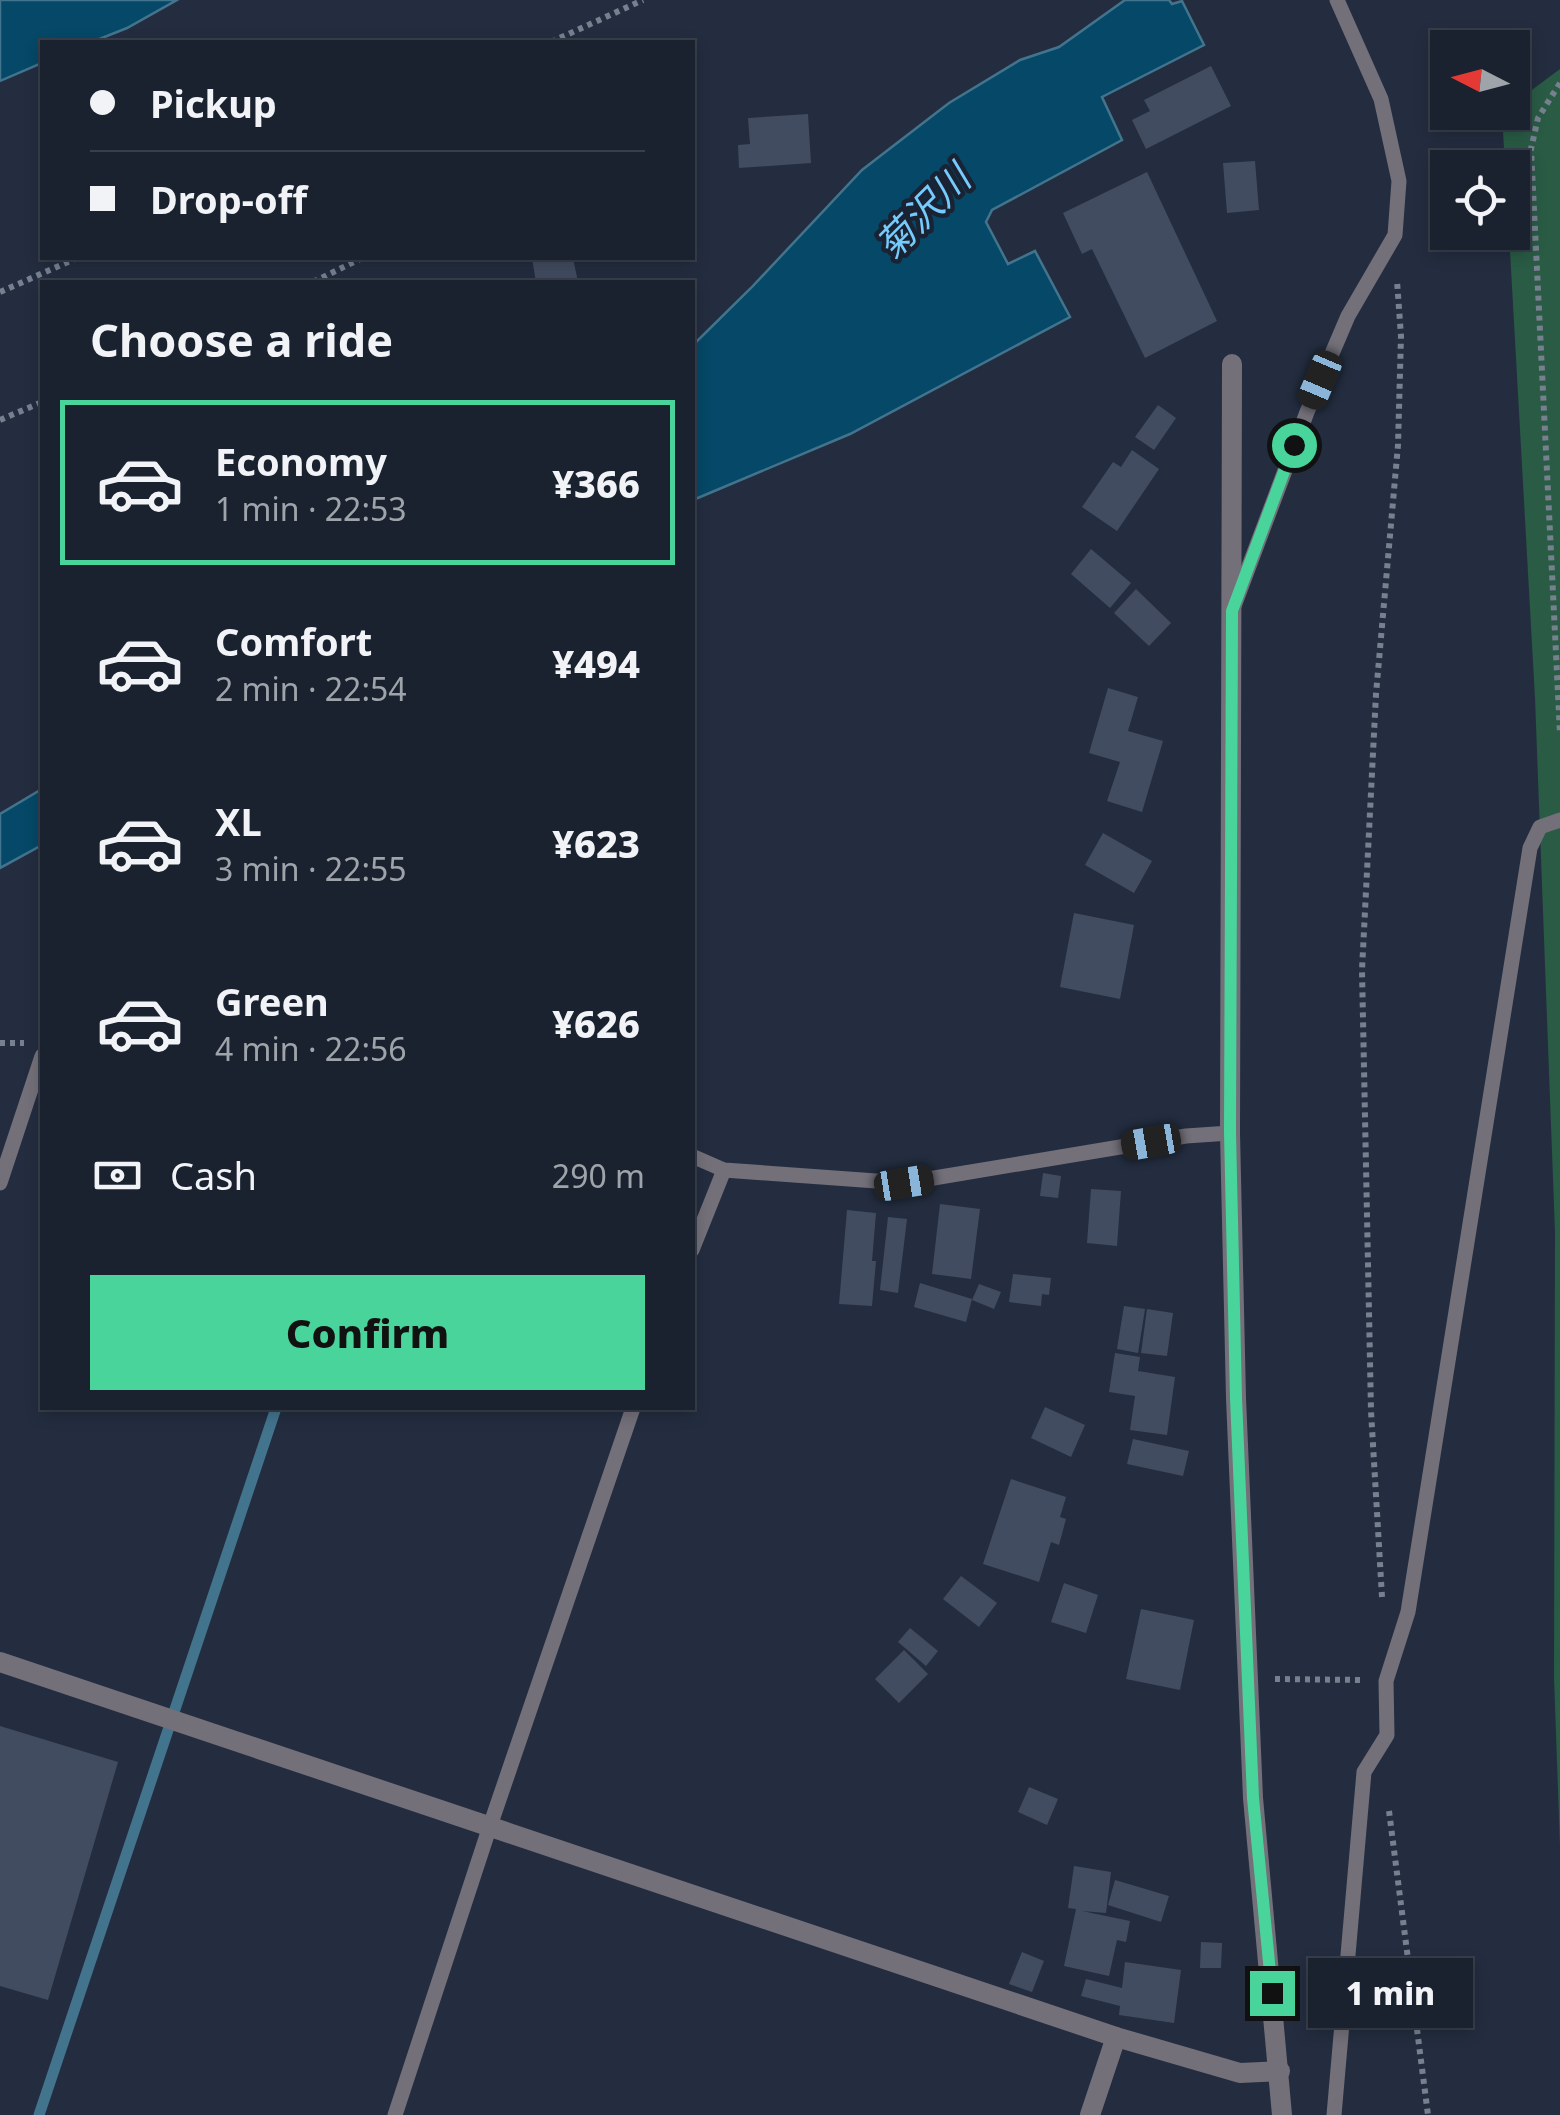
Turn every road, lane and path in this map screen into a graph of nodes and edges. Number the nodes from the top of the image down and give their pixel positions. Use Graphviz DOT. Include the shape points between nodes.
graph roads {
  1 [pos="643,0"];
  2 [pos="1338,0"];
  3 [pos="555,40"];
  4 [pos="1560,84"];
  5 [pos="1394,235"];
  6 [pos="72,260"];
  7 [pos="358,260"];
  8 [pos="317,280"];
  9 [pos="0,292"];
  10 [pos="1232,364"];
  11 [pos="40,403"];
  12 [pos="0,420"];
  13 [pos="1232,611"];
  14 [pos="1560,734"];
  15 [pos="1560,820"];
  16 [pos="40,1062"];
  17 [pos="1230,1132"];
  18 [pos="695,1157"];
  19 [pos="724,1170"];
  20 [pos="0,1183"];
  21 [pos="695,1242"];
  22 [pos="632,1410"];
  23 [pos="1381,1575"];
  24 [pos="0,1662"];
  25 [pos="1249,1678"];
  26 [pos="1386,1680"];
  27 [pos="1386,1793"];
  28 [pos="490,1826"];
  29 [pos="1116,2037"];
  30 [pos="1280,2071"];
  31 [pos="395,2115"];
  32 [pos="1090,2115"];
  33 [pos="1282,2115"];
  34 [pos="1334,2115"];
  35 [pos="1428,2115"];
  1 -- 3 [label="path"];
  2 -- 5 [label="lane" via="1381,98 1399,181"];
  4 -- 14 [label="path" via="1538,118 1531,149"];
  5 -- 13 [label="lane" via="1348,316"];
  5 -- 23 [label="path" via="1401,336 1398,445 1362,970"];
  6 -- 9 [label="path"];
  7 -- 8 [label="path"];
  10 -- 13 [label="street"];
  11 -- 12 [label="path"];
  13 -- 17 [label="street"];
  15 -- 26 [label="lane" via="1540,828 1530,848 1408,1612"];
  16 -- 20 [label="lane"];
  17 -- 19 [label="lane" via="904,1183"];
  17 -- 25 [label="street"];
  18 -- 19 [label="lane"];
  19 -- 21 [label="lane"];
  22 -- 28 [label="lane"];
  24 -- 28 [label="street"];
  25 -- 26 [label="path"];
  25 -- 30 [label="street" via="1253,1798"];
  26 -- 34 [label="lane" via="1387,1734 1364,1772"];
  27 -- 35 [label="path"];
  28 -- 29 [label="street"];
  28 -- 31 [label="lane"];
  29 -- 30 [label="street" via="1240,2073"];
  29 -- 32 [label="street"];
  30 -- 33 [label="street"];
}
